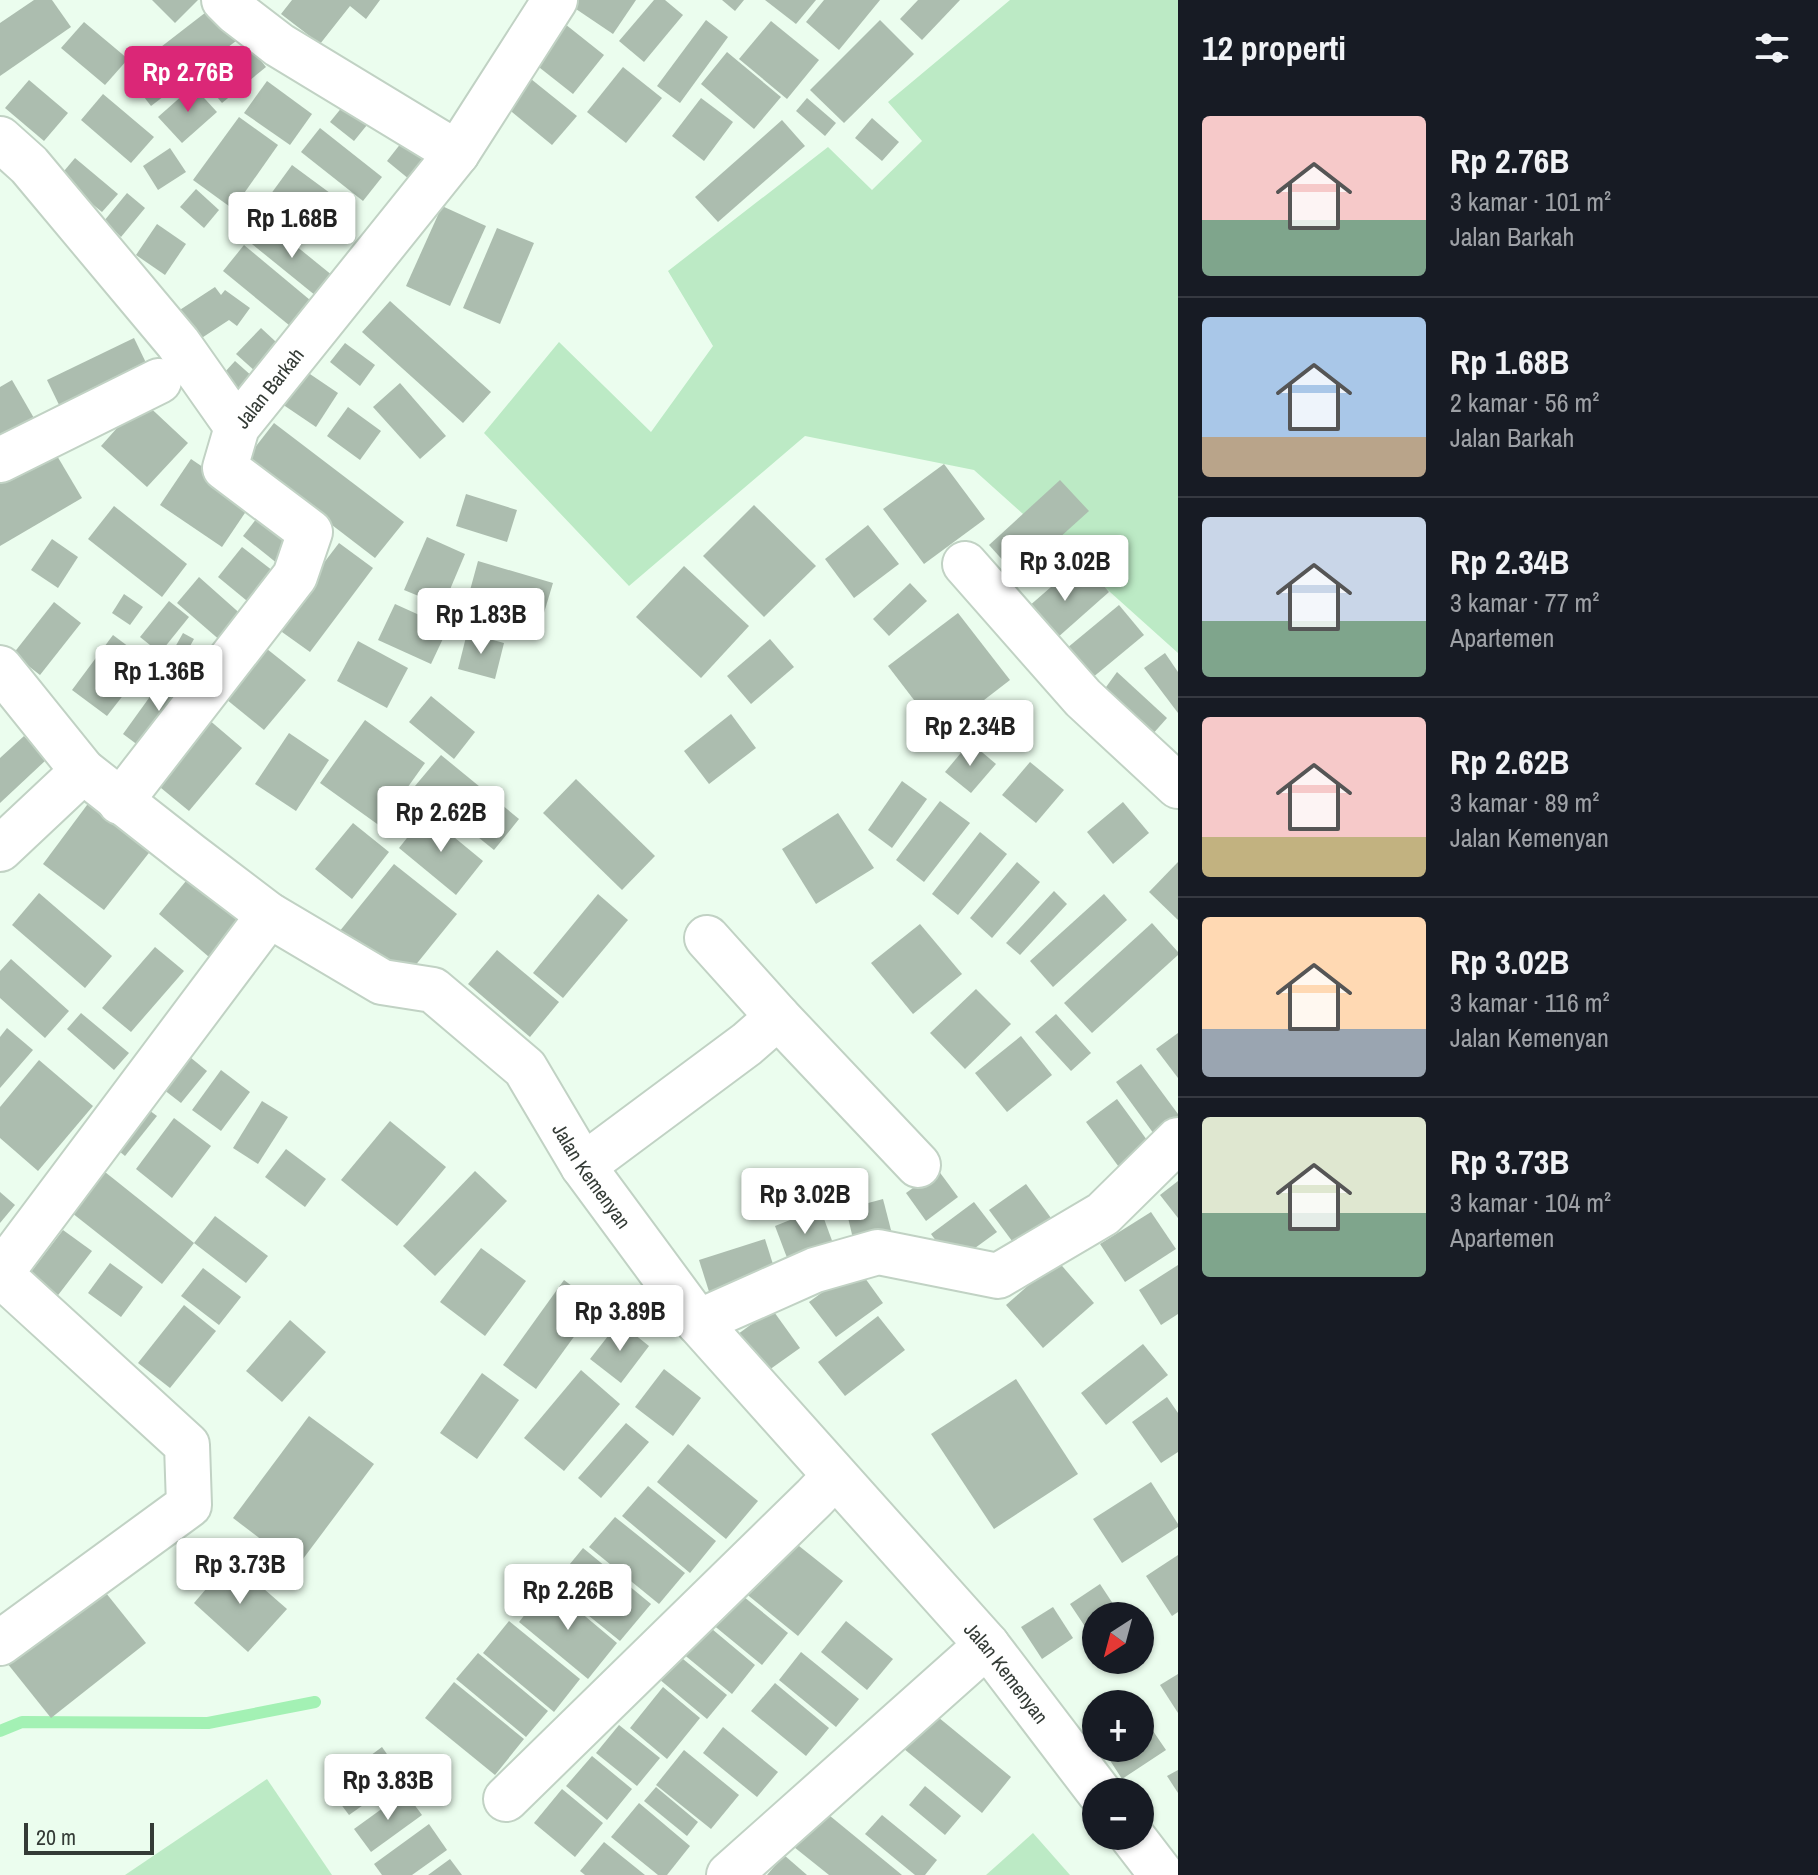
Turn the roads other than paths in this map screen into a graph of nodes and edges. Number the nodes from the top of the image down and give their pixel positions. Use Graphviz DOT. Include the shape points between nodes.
graph roads {
  1 [pos="224,0"];
  2 [pos="555,0"];
  3 [pos="0,139"];
  4 [pos="457,153"];
  5 [pos="159,381"];
  6 [pos="237,427"];
  7 [pos="0,460"];
  8 [pos="965,564"];
  9 [pos="0,668"];
  10 [pos="83,771"];
  11 [pos="1178,786"];
  12 [pos="120,802"];
  13 [pos="0,849"];
  14 [pos="269,915"];
  15 [pos="707,938"];
  16 [pos="778,1017"];
  17 [pos="1178,1140"];
  18 [pos="918,1165"];
  19 [pos="583,1166"];
  20 [pos="698,1322"];
  21 [pos="835,1476"];
  22 [pos="0,1643"];
  23 [pos="987,1645"];
  24 [pos="1088,1778"];
  25 [pos="506,1799"];
  26 [pos="1143,1850"];
  27 [pos="729,1875"];
  28 [pos="1162,1875"];
  1 -- 4 [label="street" via="279,45"];
  2 -- 4 [label="street, Jalan Barkah"];
  3 -- 6 [label="street" via="29,165 178,343"];
  4 -- 6 [label="street, Jalan Barkah"];
  5 -- 7 [label="street"];
  6 -- 12 [label="street, Jalan Barkah" via="225,468 310,532 295,576"];
  8 -- 11 [label="street" via="1083,698"];
  9 -- 10 [label="street, Jalan Kemenyan"];
  10 -- 12 [label="street, Jalan Kemenyan"];
  10 -- 13 [label="street"];
  12 -- 14 [label="street, Jalan Kemenyan"];
  14 -- 19 [label="street, Jalan Kemenyan" via="382,982 433,990 525,1068"];
  14 -- 22 [label="street" via="1,1275 187,1445 189,1505"];
  15 -- 16 [label="street"];
  16 -- 18 [label="street"];
  16 -- 19 [label="street"];
  17 -- 20 [label="street" via="1103,1214 998,1276 878,1252 815,1270"];
  19 -- 20 [label="street, Jalan Kemenyan"];
  20 -- 21 [label="street, Jalan Kemenyan"];
  21 -- 23 [label="street, Jalan Kemenyan"];
  21 -- 25 [label="street"];
  23 -- 24 [label="street, Jalan Kemenyan"];
  23 -- 27 [label="street"];
  26 -- 28 [label="street"];
}
